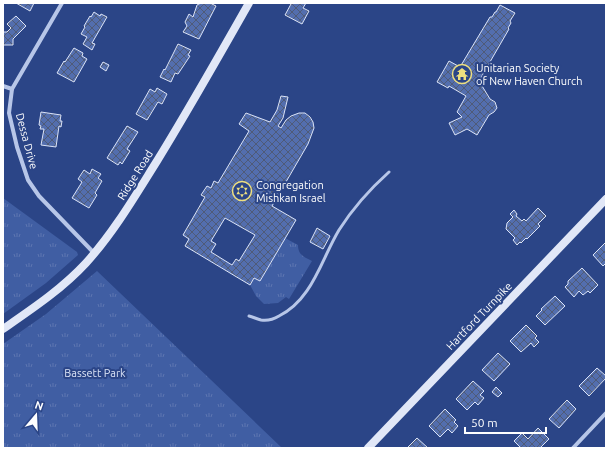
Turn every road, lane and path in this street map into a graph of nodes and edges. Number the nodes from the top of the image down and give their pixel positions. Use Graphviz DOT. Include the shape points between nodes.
graph roads {
  1 [pos="62,3"];
  2 [pos="249,3"];
  3 [pos="3,86"];
  4 [pos="12,89"];
  5 [pos="389,172"];
  6 [pos="606,199"];
  7 [pos="94,254"];
  8 [pos="249,316"];
  9 [pos="3,329"];
  10 [pos="606,413"];
  11 [pos="368,448"];
  12 [pos="573,448"];
  1 -- 4 [label="street"];
  2 -- 7 [label="main road, Ridge Road" via="142,184"];
  3 -- 4 [label="street"];
  4 -- 7 [label="street, Dessa Drive" via="9,113 28,180 39,196"];
  5 -- 8 [label="lane" via="348,216 305,295 296,305 274,318 262,320"];
  6 -- 11 [label="main road, Hartford Turnpike"];
  7 -- 9 [label="main road, Ridge Road" via="61,287"];
  10 -- 12 [label="street"];
}
